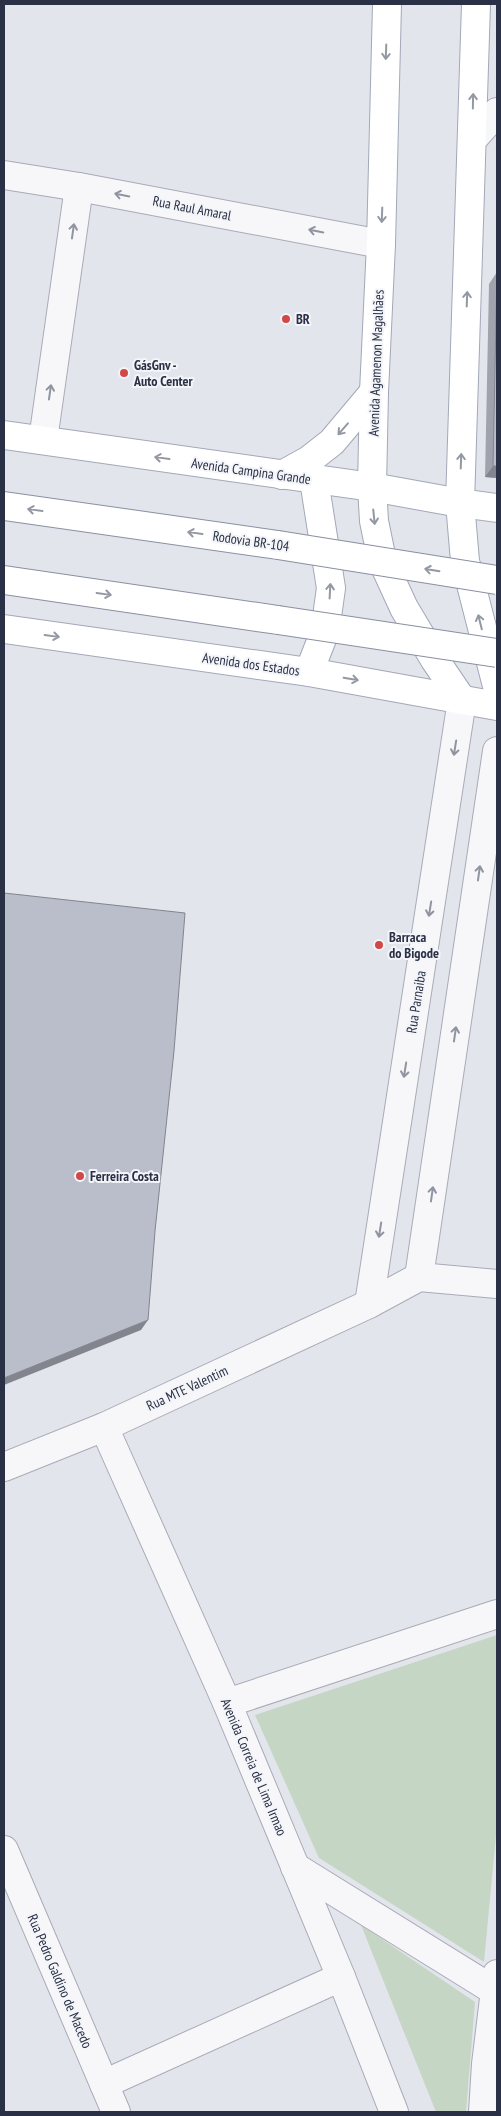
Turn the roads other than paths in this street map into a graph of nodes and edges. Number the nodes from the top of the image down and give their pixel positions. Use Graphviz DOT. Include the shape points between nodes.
graph roads {
  1 [pos="387,4"];
  2 [pos="476,4"];
  3 [pos="497,112"];
  4 [pos="472,140"];
  5 [pos="4,175"];
  6 [pos="79,187"];
  7 [pos="381,244"];
  8 [pos="374,392"];
  9 [pos="4,435"];
  10 [pos="43,440"];
  11 [pos="282,475"];
  12 [pos="314,480"];
  13 [pos="372,487"];
  14 [pos="460,503"];
  15 [pos="4,506"];
  16 [pos="497,508"];
  17 [pos="4,580"];
  18 [pos="497,580"];
  19 [pos="4,629"];
  20 [pos="497,653"];
  21 [pos="309,672"];
  22 [pos="497,686"];
  23 [pos="462,700"];
  24 [pos="497,706"];
  25 [pos="497,751"];
  26 [pos="420,1277"];
  27 [pos="497,1284"];
  28 [pos="369,1304"];
  29 [pos="104,1427"];
  30 [pos="4,1467"];
  31 [pos="497,1614"];
  32 [pos="228,1704"];
  33 [pos="4,1850"];
  34 [pos="296,1867"];
  35 [pos="341,1977"];
  36 [pos="496,1981"];
  37 [pos="492,2065"];
  38 [pos="104,2084"];
  39 [pos="116,2112"];
  40 [pos="394,2112"];
  41 [pos="483,2112"];
  1 -- 7 [label="main road, Avenida Agamenon Magalhães, one-way"];
  4 -- 2 [label="main road, one-way"];
  3 -- 4 [label="street"];
  14 -- 4 [label="main road, one-way"];
  5 -- 6 [label="street, Rua Raul Amaral"];
  7 -- 6 [label="street, Rua Raul Amaral, one-way"];
  10 -- 6 [label="street, one-way"];
  7 -- 8 [label="main road, Avenida Agamenon Magalhães"];
  8 -- 11 [label="main road, one-way" via="332,442"];
  8 -- 13 [label="main road, Avenida Agamenon Magalhães"];
  9 -- 10 [label="main road, Avenida Campina Grande"];
  11 -- 10 [label="main road, Avenida Campina Grande, one-way"];
  11 -- 12 [label="main road, Avenida Campina Grande"];
  12 -- 13 [label="main road, Avenida Campina Grande"];
  21 -- 12 [label="main road, one-way" via="325,631 331,588"];
  13 -- 14 [label="main road, Avenida Campina Grande"];
  13 -- 23 [label="main road, Avenida Agamenon Magalhães, one-way" via="374,521 382,560 404,608"];
  14 -- 16 [label="main road, Avenida Campina Grande"];
  22 -- 14 [label="main road, one-way" via="465,561"];
  18 -- 15 [label="main road, Rodovia BR-104, one-way, bridge"];
  17 -- 20 [label="main road, one-way, bridge"];
  19 -- 21 [label="main road, Avenida dos Estados, one-way"];
  21 -- 23 [label="main road, Avenida dos Estados, one-way"];
  23 -- 24 [label="main road, Avenida dos Estados"];
  23 -- 28 [label="street, Rua Parnaiba, one-way"];
  26 -- 25 [label="street, one-way"];
  26 -- 27 [label="street"];
  26 -- 28 [label="street, Rua MTE Valentim"];
  28 -- 29 [label="street, Rua MTE Valentim"];
  29 -- 30 [label="street, Rua MTE Valentim"];
  29 -- 32 [label="street, Avenida Correia de Lima Irmao"];
  31 -- 32 [label="street"];
  32 -- 34 [label="street, Avenida Correia de Lima Irmao"];
  33 -- 38 [label="street, Rua Pedro Galdino de Macedo"];
  34 -- 35 [label="street, Avenida Correia de Lima Irmao"];
  34 -- 36 [label="street"];
  35 -- 38 [label="street"];
  35 -- 40 [label="street, Avenida Correia de Lima Irmao"];
  36 -- 37 [label="street"];
  37 -- 41 [label="street"];
  38 -- 39 [label="street, Rua Pedro Galdino de Macedo"];
}
